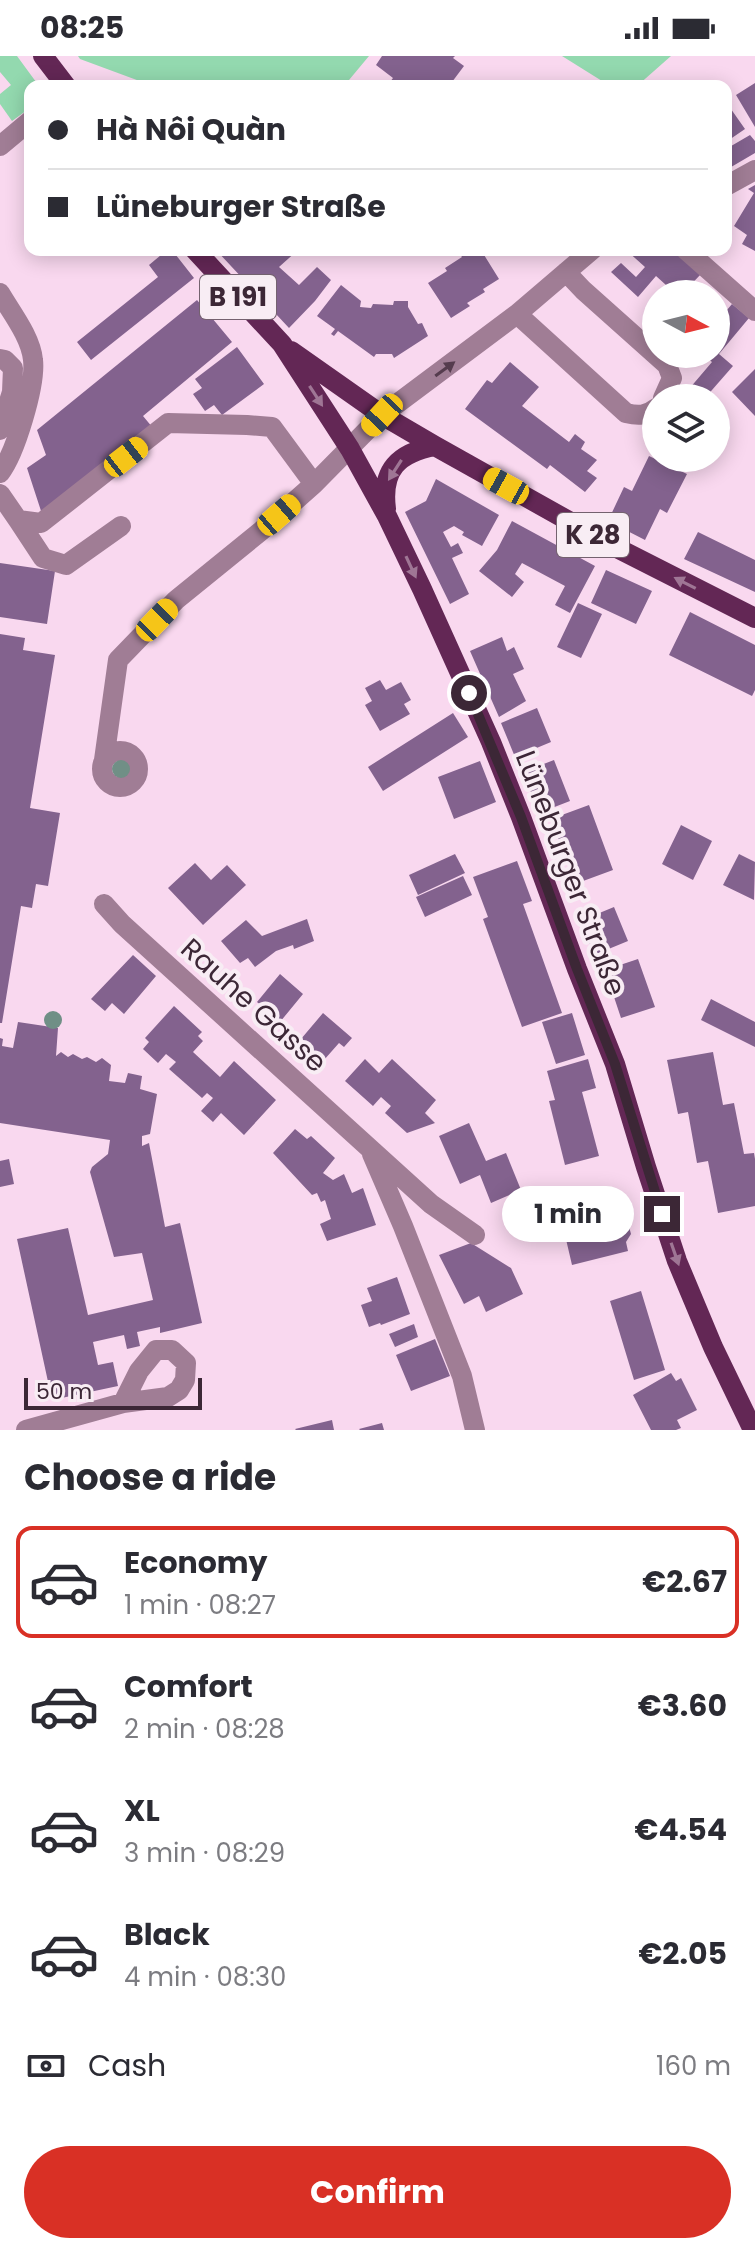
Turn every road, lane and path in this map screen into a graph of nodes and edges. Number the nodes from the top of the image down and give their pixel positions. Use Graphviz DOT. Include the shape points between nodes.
graph roads {
  1 [pos="43,56"];
  2 [pos="61,80"];
  3 [pos="24,126"];
  4 [pos="0,146"];
  5 [pos="755,170"];
  6 [pos="732,183"];
  7 [pos="201,256"];
  8 [pos="585,256"];
  9 [pos="693,256"];
  10 [pos="566,272"];
  11 [pos="0,293"];
  12 [pos="755,311"];
  13 [pos="517,314"];
  14 [pos="282,344"];
  15 [pos="0,359"];
  16 [pos="669,384"];
  17 [pos="382,415"];
  18 [pos="642,415"];
  19 [pos="0,430"];
  20 [pos="435,446"];
  21 [pos="350,449"];
  22 [pos="0,473"];
  23 [pos="314,484"];
  24 [pos="0,494"];
  25 [pos="387,516"];
  26 [pos="18,520"];
  27 [pos="121,526"];
  28 [pos="755,618"];
  29 [pos="109,732"];
  30 [pos="124,751"];
  31 [pos="104,760"];
  32 [pos="104,904"];
  33 [pos="368,1147"];
  34 [pos="475,1235"];
  35 [pos="123,1403"];
  36 [pos="749,1429"];
  37 [pos="26,1430"];
  38 [pos="475,1430"];
  1 -- 2 [label="main road"];
  3 -- 4 [label="street"];
  5 -- 6 [label="street"];
  7 -- 14 [label="main road, Lüneburger Straße / B 191"];
  8 -- 10 [label="street"];
  9 -- 12 [label="street"];
  10 -- 13 [label="street"];
  10 -- 16 [label="street" via="667,365"];
  11 -- 22 [label="street" via="34,359 22,421"];
  17 -- 13 [label="street, one-way"];
  13 -- 18 [label="street" via="626,413"];
  14 -- 17 [label="main road"];
  14 -- 21 [label="main road, Lüneburger Straße / B 191, one-way"];
  15 -- 19 [label="street" via="13,368"];
  17 -- 20 [label="main road"];
  17 -- 21 [label="street"];
  20 -- 25 [label="main road, one-way" via="403,457 390,472 384,491"];
  28 -- 20 [label="main road, K 28, one-way"];
  21 -- 23 [label="street"];
  21 -- 25 [label="main road, Lüneburger Straße / B 191"];
  23 -- 26 [label="street" via="272,427 168,423 41,523"];
  23 -- 29 [label="street" via="176,600 118,660"];
  24 -- 26 [label="street"];
  25 -- 36 [label="main road, Lüneburger Straße / B 191, one-way" via="521,817 615,1064 677,1261"];
  26 -- 27 [label="street" via="43,558 66,565"];
  29 -- 30 [label="street"];
  29 -- 31 [label="street"];
  30 -- 31 [label="street" via="112,752"];
  30 -- 31 [label="street" via="138,768 130,784 108,782 102,772"];
  32 -- 33 [label="street, Rauhe Gasse"];
  33 -- 34 [label="street, Rauhe Gasse" via="431,1204"];
  33 -- 38 [label="street, Rauhe Gasse" via="462,1376"];
  35 -- 37 [label="street"];
}
